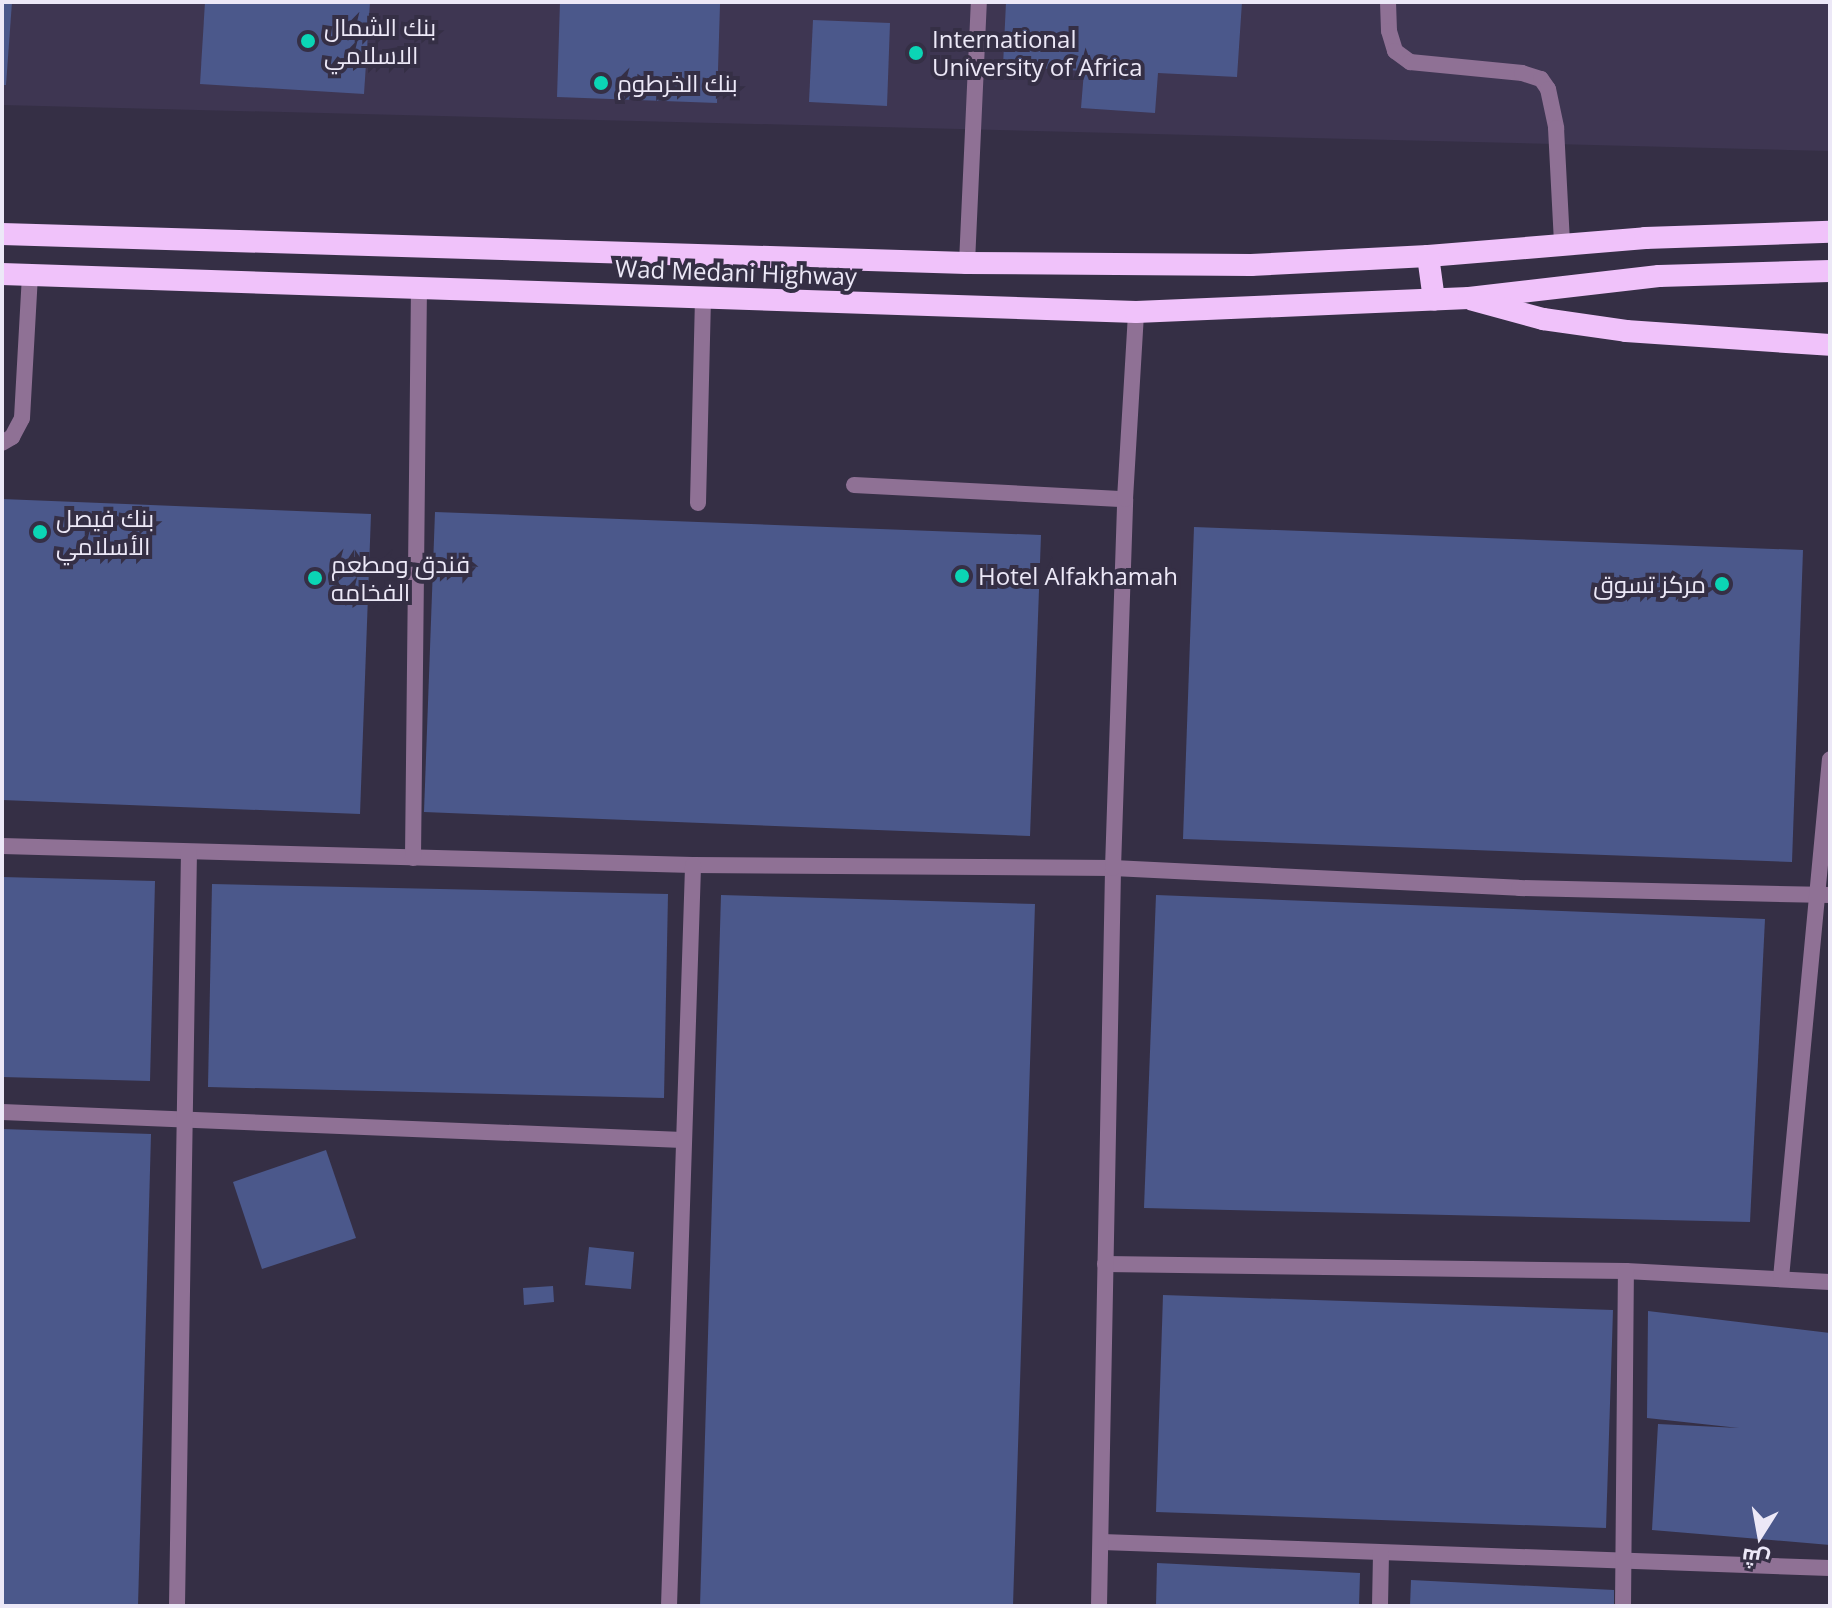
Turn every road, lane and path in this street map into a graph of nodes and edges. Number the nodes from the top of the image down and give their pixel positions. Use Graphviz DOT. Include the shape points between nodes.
graph roads {
  1 [pos="979,2"];
  2 [pos="1388,2"];
  3 [pos="1830,232"];
  4 [pos="2,234"];
  5 [pos="1562,244"];
  6 [pos="1428,256"];
  7 [pos="967,263"];
  8 [pos="1830,271"];
  9 [pos="2,274"];
  10 [pos="30,275"];
  11 [pos="419,287"];
  12 [pos="703,295"];
  13 [pos="1469,298"];
  14 [pos="1434,300"];
  15 [pos="1136,312"];
  16 [pos="1830,345"];
  17 [pos="2,443"];
  18 [pos="854,485"];
  19 [pos="1125,499"];
  20 [pos="698,503"];
  21 [pos="1830,759"];
  22 [pos="2,846"];
  23 [pos="189,852"];
  24 [pos="413,858"];
  25 [pos="693,865"];
  26 [pos="1113,868"];
  27 [pos="1824,894"];
  28 [pos="2,1112"];
  29 [pos="185,1120"];
  30 [pos="682,1140"];
  31 [pos="1105,1264"];
  32 [pos="1626,1271"];
  33 [pos="1781,1278"];
  34 [pos="1830,1282"];
  35 [pos="1102,1542"];
  36 [pos="1381,1553"];
  37 [pos="1624,1560"];
  38 [pos="1830,1568"];
  39 [pos="177,1606"];
  40 [pos="669,1606"];
  41 [pos="1099,1606"];
  42 [pos="1380,1606"];
  43 [pos="1623,1606"];
  1 -- 7 [label="street"];
  2 -- 5 [label="street" via="1395,51 1410,62 1541,79 1556,128"];
  3 -- 5 [label="highway, Wad Medani Highway"];
  4 -- 7 [label="highway, Wad Medani Highway"];
  5 -- 6 [label="highway, Wad Medani Highway"];
  6 -- 7 [label="highway, Wad Medani Highway" via="1251,265"];
  6 -- 14 [label="highway"];
  8 -- 13 [label="highway, Wad Medani Highway" via="1659,276"];
  9 -- 10 [label="highway, Wad Medani Highway"];
  10 -- 11 [label="highway, Wad Medani Highway"];
  10 -- 17 [label="street" via="22,418 12,437"];
  11 -- 12 [label="highway, Wad Medani Highway"];
  11 -- 24 [label="street"];
  12 -- 15 [label="highway, Wad Medani Highway"];
  12 -- 20 [label="street"];
  13 -- 14 [label="highway, Wad Medani Highway"];
  13 -- 16 [label="highway" via="1518,314 1626,331"];
  14 -- 15 [label="highway, Wad Medani Highway"];
  15 -- 19 [label="street"];
  18 -- 19 [label="street"];
  19 -- 26 [label="street"];
  21 -- 27 [label="street"];
  22 -- 23 [label="street"];
  23 -- 24 [label="street"];
  23 -- 29 [label="street"];
  24 -- 25 [label="street"];
  25 -- 26 [label="street"];
  25 -- 30 [label="street"];
  26 -- 27 [label="street" via="1519,888"];
  26 -- 31 [label="street"];
  27 -- 33 [label="street"];
  28 -- 29 [label="street"];
  29 -- 30 [label="street"];
  29 -- 39 [label="street"];
  30 -- 40 [label="street"];
  31 -- 32 [label="street"];
  31 -- 35 [label="street"];
  32 -- 33 [label="street"];
  32 -- 37 [label="street"];
  33 -- 34 [label="street"];
  35 -- 36 [label="street"];
  35 -- 41 [label="street"];
  36 -- 37 [label="street"];
  36 -- 42 [label="street"];
  37 -- 38 [label="street"];
  37 -- 43 [label="street"];
}
